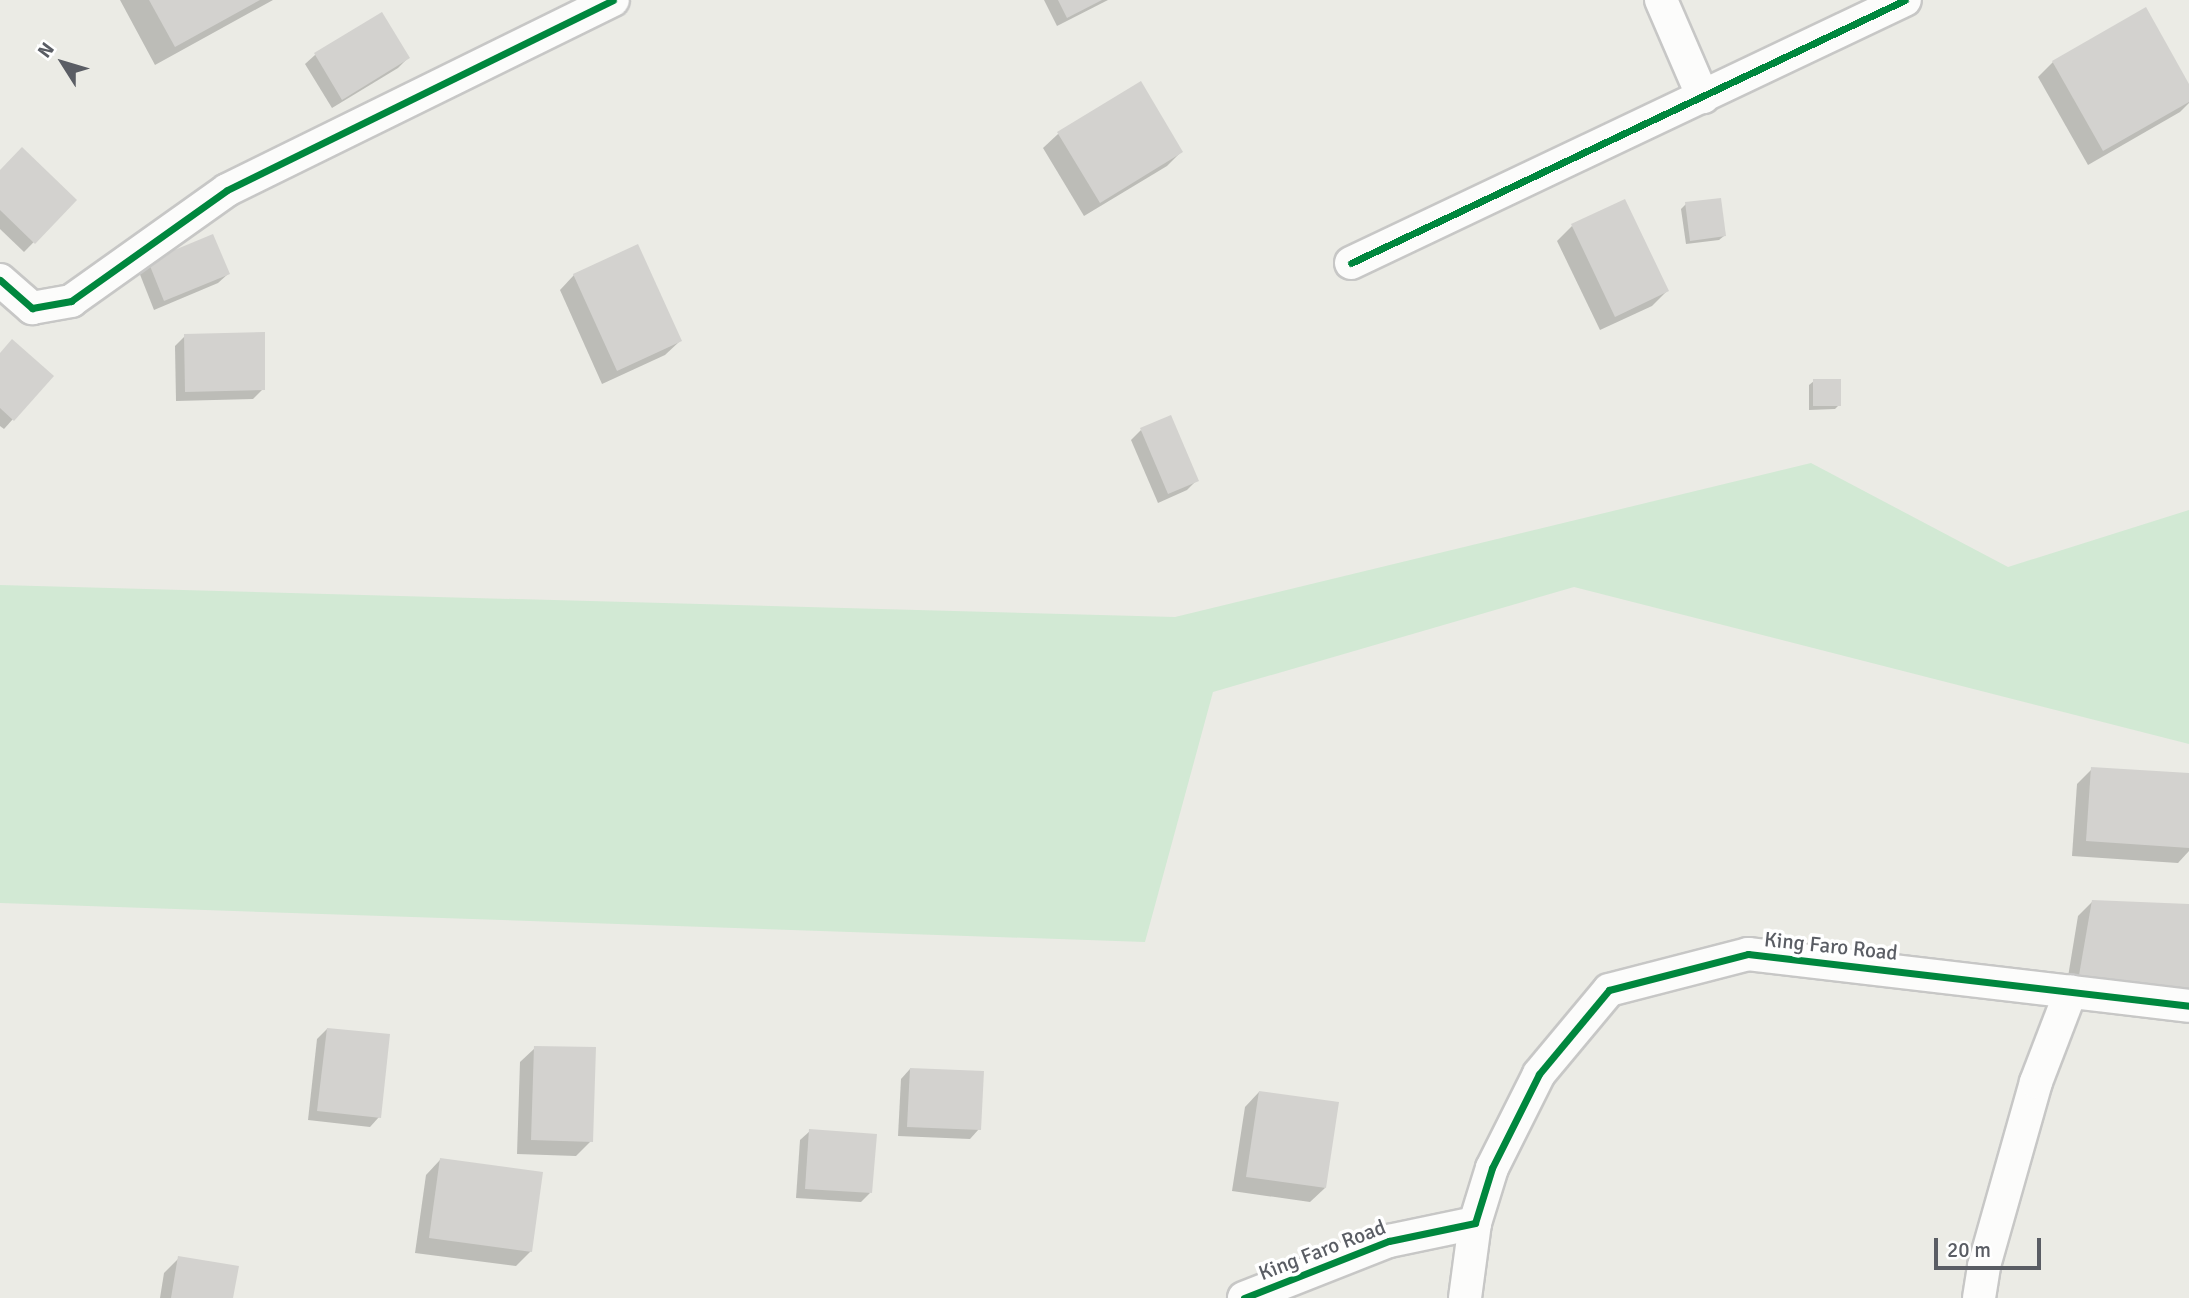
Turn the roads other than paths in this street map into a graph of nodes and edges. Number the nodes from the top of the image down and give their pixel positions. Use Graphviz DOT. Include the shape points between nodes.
graph roads {
  1 [pos="613,0"];
  2 [pos="1661,0"];
  3 [pos="1905,0"];
  4 [pos="1703,97"];
  5 [pos="1351,263"];
  6 [pos="0,281"];
  7 [pos="2071,991"];
  8 [pos="2189,1006"];
  9 [pos="1475,1223"];
  10 [pos="1244,1298"];
  11 [pos="1465,1298"];
  12 [pos="1979,1298"];
  1 -- 6 [label="street" via="227,190 71,301 32,308"];
  2 -- 4 [label="street"];
  3 -- 4 [label="street"];
  4 -- 5 [label="street"];
  7 -- 8 [label="street, King Faro Road"];
  7 -- 9 [label="street, King Faro Road" via="1748,954 1609,989 1539,1074 1492,1168"];
  7 -- 12 [label="street" via="2036,1082"];
  9 -- 10 [label="street, King Faro Road" via="1389,1241"];
  9 -- 11 [label="street"];
}
